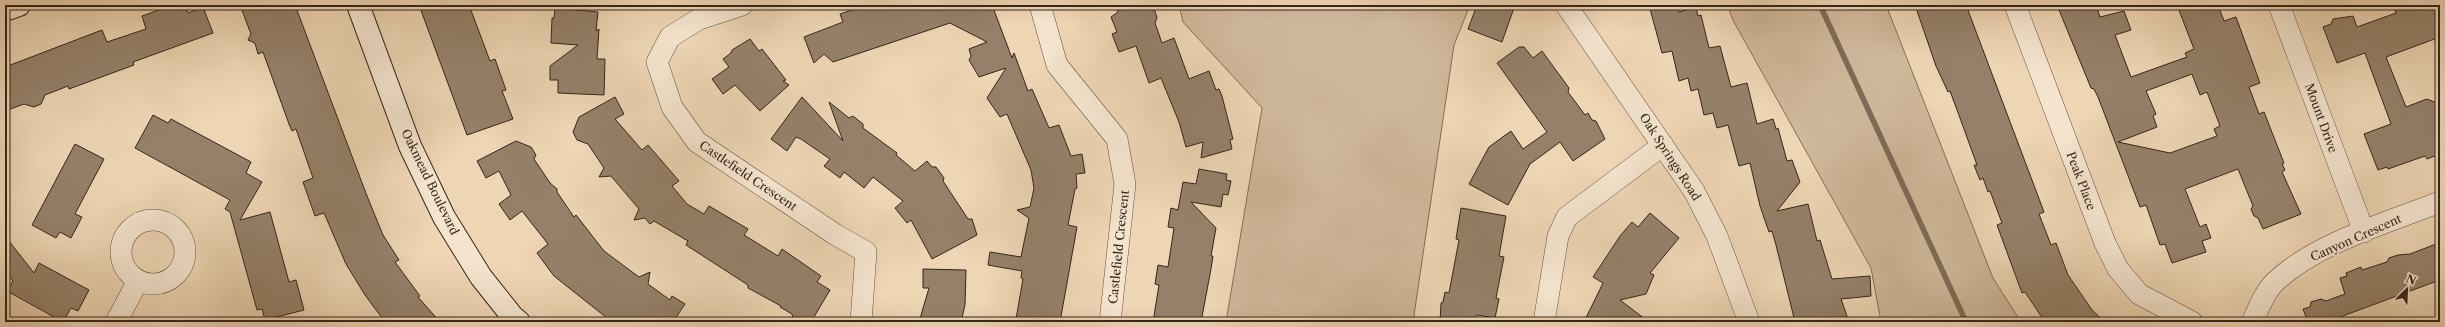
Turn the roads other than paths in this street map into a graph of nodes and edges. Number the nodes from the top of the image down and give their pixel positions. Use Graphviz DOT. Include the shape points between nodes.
graph roads {
  1 [pos="18,5"];
  2 [pos="358,5"];
  3 [pos="742,5"];
  4 [pos="1040,5"];
  5 [pos="1566,5"];
  6 [pos="2015,5"];
  7 [pos="2282,6"];
  8 [pos="5,10"];
  9 [pos="1663,145"];
  10 [pos="2440,202"];
  11 [pos="2364,232"];
  12 [pos="138,281"];
  13 [pos="116,322"];
  14 [pos="519,322"];
  15 [pos="861,322"];
  16 [pos="1110,322"];
  17 [pos="1544,322"];
  18 [pos="1749,322"];
  19 [pos="2192,322"];
  20 [pos="2252,322"];
  1 -- 8 [label="street"];
  2 -- 14 [label="street, Oakmead Boulevard" via="410,146 444,217 481,277"];
  3 -- 15 [label="street, Castlefield Crescent" via="699,19 670,37 657,62 672,107 697,142 836,235 866,252"];
  4 -- 16 [label="street, Castlefield Crescent" via="1058,64 1117,139 1125,184"];
  5 -- 9 [label="street, Oak Springs Road"];
  6 -- 19 [label="street, Peak Place" via="2105,243 2118,269 2139,294"];
  7 -- 11 [label="street, Mount Drive"];
  9 -- 17 [label="street" via="1567,216 1558,236"];
  9 -- 18 [label="street, Oak Springs Road" via="1694,191 1717,236"];
  10 -- 11 [label="street, Canyon Crescent"];
  11 -- 20 [label="street, Canyon Crescent" via="2310,257 2274,282"];
  12 -- 13 [label="street"];
}
